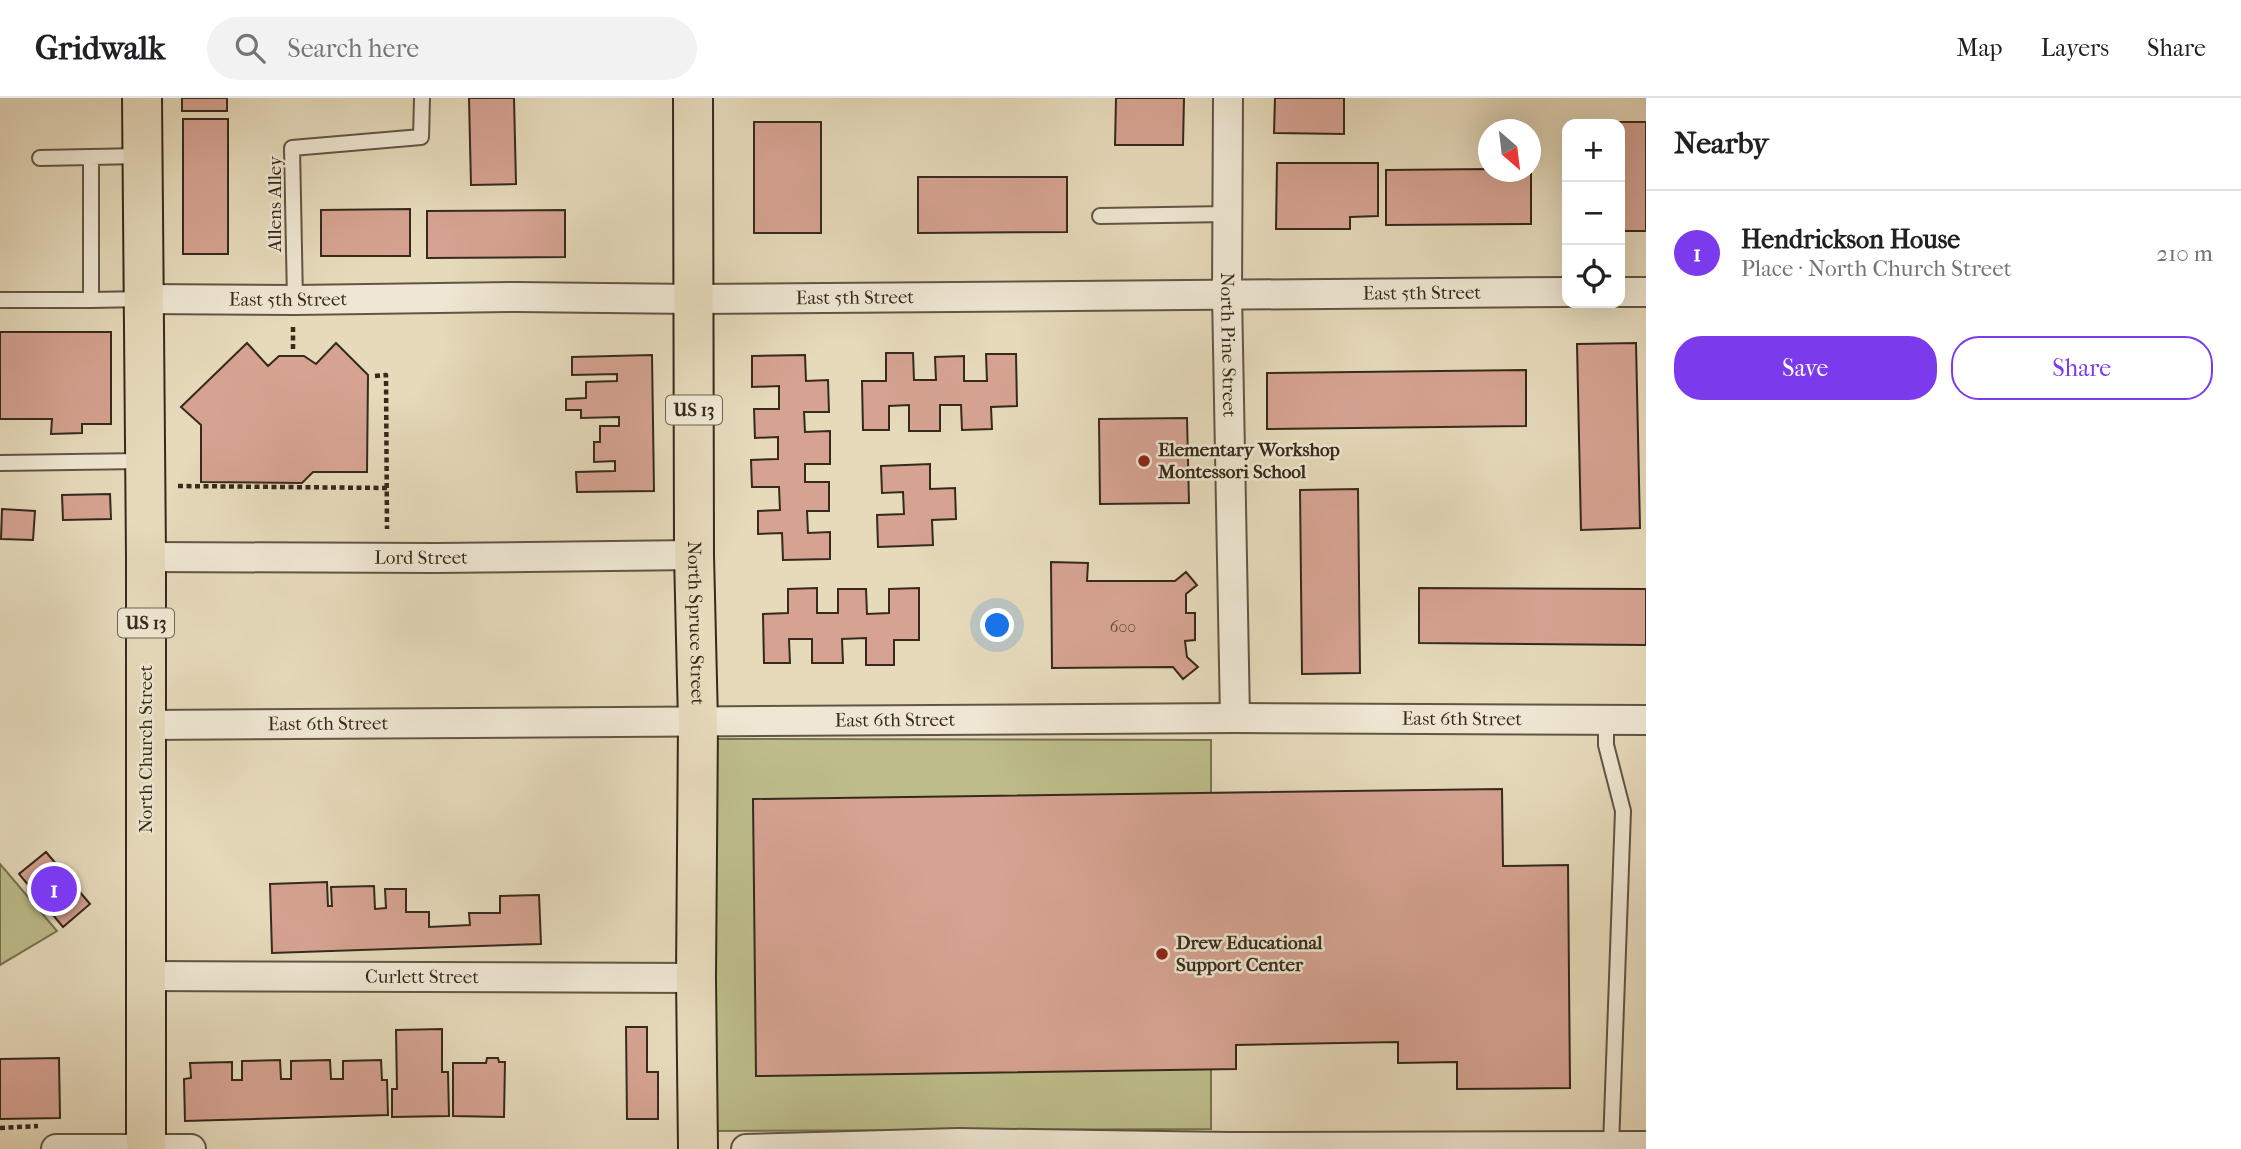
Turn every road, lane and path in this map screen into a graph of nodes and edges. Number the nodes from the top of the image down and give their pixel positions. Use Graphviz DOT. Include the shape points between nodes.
graph roads {
  1 [pos="142,98"];
  2 [pos="422,98"];
  3 [pos="693,98"];
  4 [pos="1228,98"];
  5 [pos="142,156"];
  6 [pos="40,158"];
  7 [pos="91,158"];
  8 [pos="1228,214"];
  9 [pos="1100,216"];
  10 [pos="1562,292"];
  11 [pos="1625,292"];
  12 [pos="1646,292"];
  13 [pos="1227,293"];
  14 [pos="143,299"];
  15 [pos="694,299"];
  16 [pos="0,300"];
  17 [pos="90,300"];
  18 [pos="294,309"];
  19 [pos="293,349"];
  20 [pos="375,376"];
  21 [pos="143,461"];
  22 [pos="0,463"];
  23 [pos="178,486"];
  24 [pos="387,488"];
  25 [pos="387,541"];
  26 [pos="694,555"];
  27 [pos="146,557"];
  28 [pos="1235,718"];
  29 [pos="1606,720"];
  30 [pos="1646,720"];
  31 [pos="698,722"];
  32 [pos="146,725"];
  33 [pos="147,976"];
  34 [pos="696,978"];
  35 [pos="39,1126"];
  36 [pos="0,1128"];
  37 [pos="958,1146"];
  38 [pos="1611,1146"];
  39 [pos="1646,1146"];
  40 [pos="1229,1148"];
  41 [pos="56,1149"];
  42 [pos="146,1149"];
  43 [pos="191,1149"];
  44 [pos="698,1149"];
  45 [pos="746,1149"];
  1 -- 5 [label="main road, North Church Street / US 13"];
  2 -- 18 [label="lane, Allens Alley" via="421,137 292,148"];
  3 -- 15 [label="main road, North Spruce Street / US 13"];
  4 -- 8 [label="street, North Pine Street"];
  5 -- 7 [label="lane"];
  5 -- 14 [label="main road, North Church Street / US 13"];
  6 -- 7 [label="lane"];
  7 -- 17 [label="lane"];
  8 -- 9 [label="lane"];
  8 -- 13 [label="street, North Pine Street"];
  10 -- 13 [label="street, East 5th Street"];
  11 -- 12 [label="street"];
  13 -- 15 [label="street, East 5th Street"];
  13 -- 28 [label="street, North Pine Street"];
  14 -- 17 [label="lane"];
  14 -- 18 [label="street, East 5th Street"];
  14 -- 21 [label="main road, North Church Street / US 13"];
  15 -- 18 [label="street, East 5th Street" via="516,297"];
  15 -- 26 [label="main road, North Spruce Street / US 13"];
  16 -- 17 [label="lane"];
  18 -- 19 [label="path"];
  20 -- 24 [label="path" via="386,375"];
  21 -- 22 [label="lane"];
  21 -- 27 [label="main road, North Church Street / US 13"];
  23 -- 24 [label="path"];
  24 -- 25 [label="path"];
  26 -- 27 [label="street, Lord Street"];
  26 -- 31 [label="main road, North Spruce Street / US 13"];
  27 -- 32 [label="main road, North Church Street / US 13"];
  28 -- 29 [label="street, East 6th Street"];
  28 -- 31 [label="street, East 6th Street"];
  29 -- 30 [label="street, East 6th Street"];
  29 -- 38 [label="lane" via="1606,745 1623,811"];
  31 -- 32 [label="street, East 6th Street"];
  31 -- 34 [label="main road, North Spruce Street / US 13"];
  32 -- 33 [label="main road, North Church Street / US 13"];
  33 -- 34 [label="street, Curlett Street"];
  33 -- 42 [label="main road, North Church Street / US 13"];
  34 -- 44 [label="main road, North Spruce Street / US 13"];
  35 -- 36 [label="path"];
  37 -- 40 [label="street"];
  37 -- 45 [label="street"];
  38 -- 39 [label="street"];
  38 -- 40 [label="street"];
  41 -- 42 [label="street"];
  42 -- 43 [label="street"];
}
